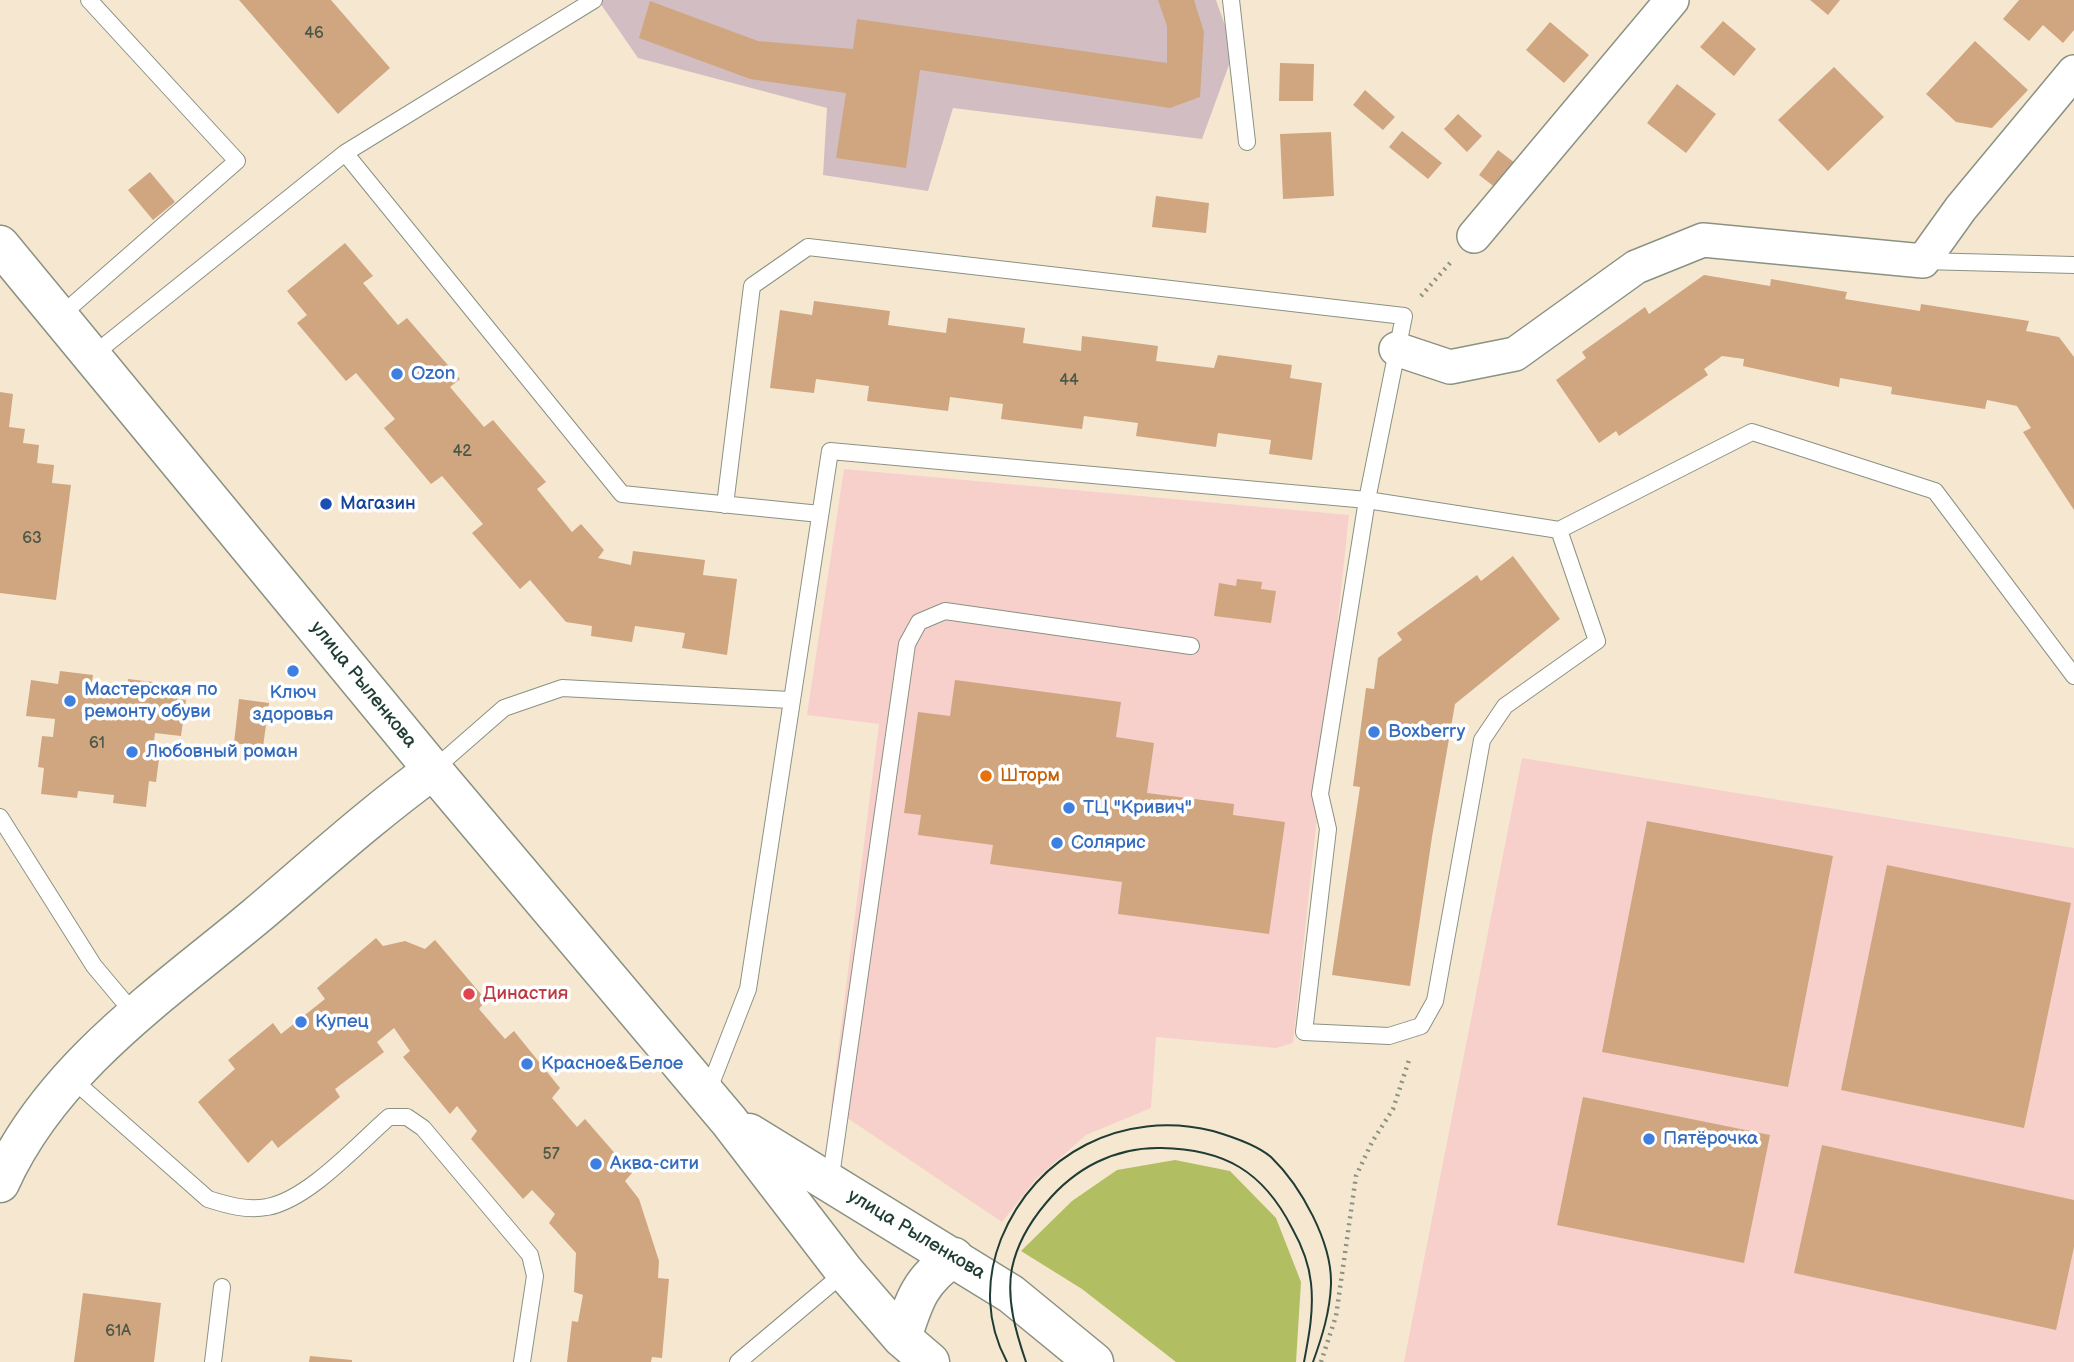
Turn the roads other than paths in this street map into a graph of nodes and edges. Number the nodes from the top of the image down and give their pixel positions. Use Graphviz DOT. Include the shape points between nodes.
graph roads {
  1 [pos="89,0"];
  2 [pos="1231,0"];
  3 [pos="1672,0"];
  4 [pos="585,2"];
  5 [pos="2074,72"];
  6 [pos="1247,142"];
  7 [pos="345,153"];
  8 [pos="1474,236"];
  9 [pos="0,245"];
  10 [pos="1923,261"];
  11 [pos="2074,265"];
  12 [pos="60,316"];
  13 [pos="1396,349"];
  14 [pos="93,355"];
  15 [pos="1367,500"];
  16 [pos="725,505"];
  17 [pos="820,514"];
  18 [pos="1559,530"];
  19 [pos="1192,646"];
  20 [pos="2074,676"];
  21 [pos="790,700"];
  22 [pos="433,770"];
  23 [pos="0,817"];
  24 [pos="136,1016"];
  25 [pos="69,1076"];
  26 [pos="718,1108"];
  27 [pos="0,1183"];
  28 [pos="830,1183"];
  29 [pos="954,1257"];
  30 [pos="845,1272"];
  31 [pos="222,1287"];
  32 [pos="911,1354"];
  33 [pos="213,1362"];
  34 [pos="522,1362"];
  35 [pos="738,1362"];
  36 [pos="1094,1362"];
  1 -- 12 [label="lane" via="237,161"];
  2 -- 6 [label="lane"];
  3 -- 8 [label="street"];
  4 -- 7 [label="lane"];
  5 -- 10 [label="street"];
  7 -- 14 [label="lane"];
  7 -- 16 [label="lane" via="622,494"];
  9 -- 12 [label="street, улица Рыленкова"];
  10 -- 11 [label="lane"];
  10 -- 13 [label="street" via="1703,240 1636,267 1515,354 1450,368"];
  12 -- 14 [label="street, улица Рыленкова"];
  13 -- 15 [label="lane"];
  13 -- 16 [label="lane" via="1404,316 808,247 751,286"];
  14 -- 22 [label="street, улица Рыленкова"];
  15 -- 17 [label="lane" via="830,451"];
  15 -- 18 [label="lane"];
  15 -- 18 [label="lane" via="1320,794 1328,829 1304,1032 1389,1036 1421,1026 1435,1002 1482,740 1505,706 1597,641"];
  16 -- 17 [label="lane"];
  17 -- 21 [label="lane"];
  18 -- 20 [label="lane" via="1752,432 1935,491"];
  19 -- 28 [label="lane" via="945,611 919,622 907,644"];
  21 -- 22 [label="lane" via="562,688 504,708"];
  21 -- 26 [label="lane" via="747,989"];
  22 -- 24 [label="street"];
  22 -- 26 [label="street, улица Рыленкова"];
  23 -- 24 [label="lane" via="94,967"];
  24 -- 25 [label="street"];
  25 -- 27 [label="street" via="12,1155"];
  25 -- 34 [label="lane" via="208,1199 232,1207 267,1207 298,1195 389,1117 407,1117 423,1128 530,1255 535,1276"];
  26 -- 28 [label="street, улица Рыленкова"];
  26 -- 30 [label="street, улица Рыленкова"];
  28 -- 29 [label="street, улица Рыленкова"];
  29 -- 32 [label="street" via="920,1287"];
  29 -- 36 [label="street, улица Рыленкова" via="1022,1302"];
  30 -- 32 [label="street, улица Рыленкова"];
  30 -- 35 [label="lane"];
  31 -- 33 [label="lane"];
}
